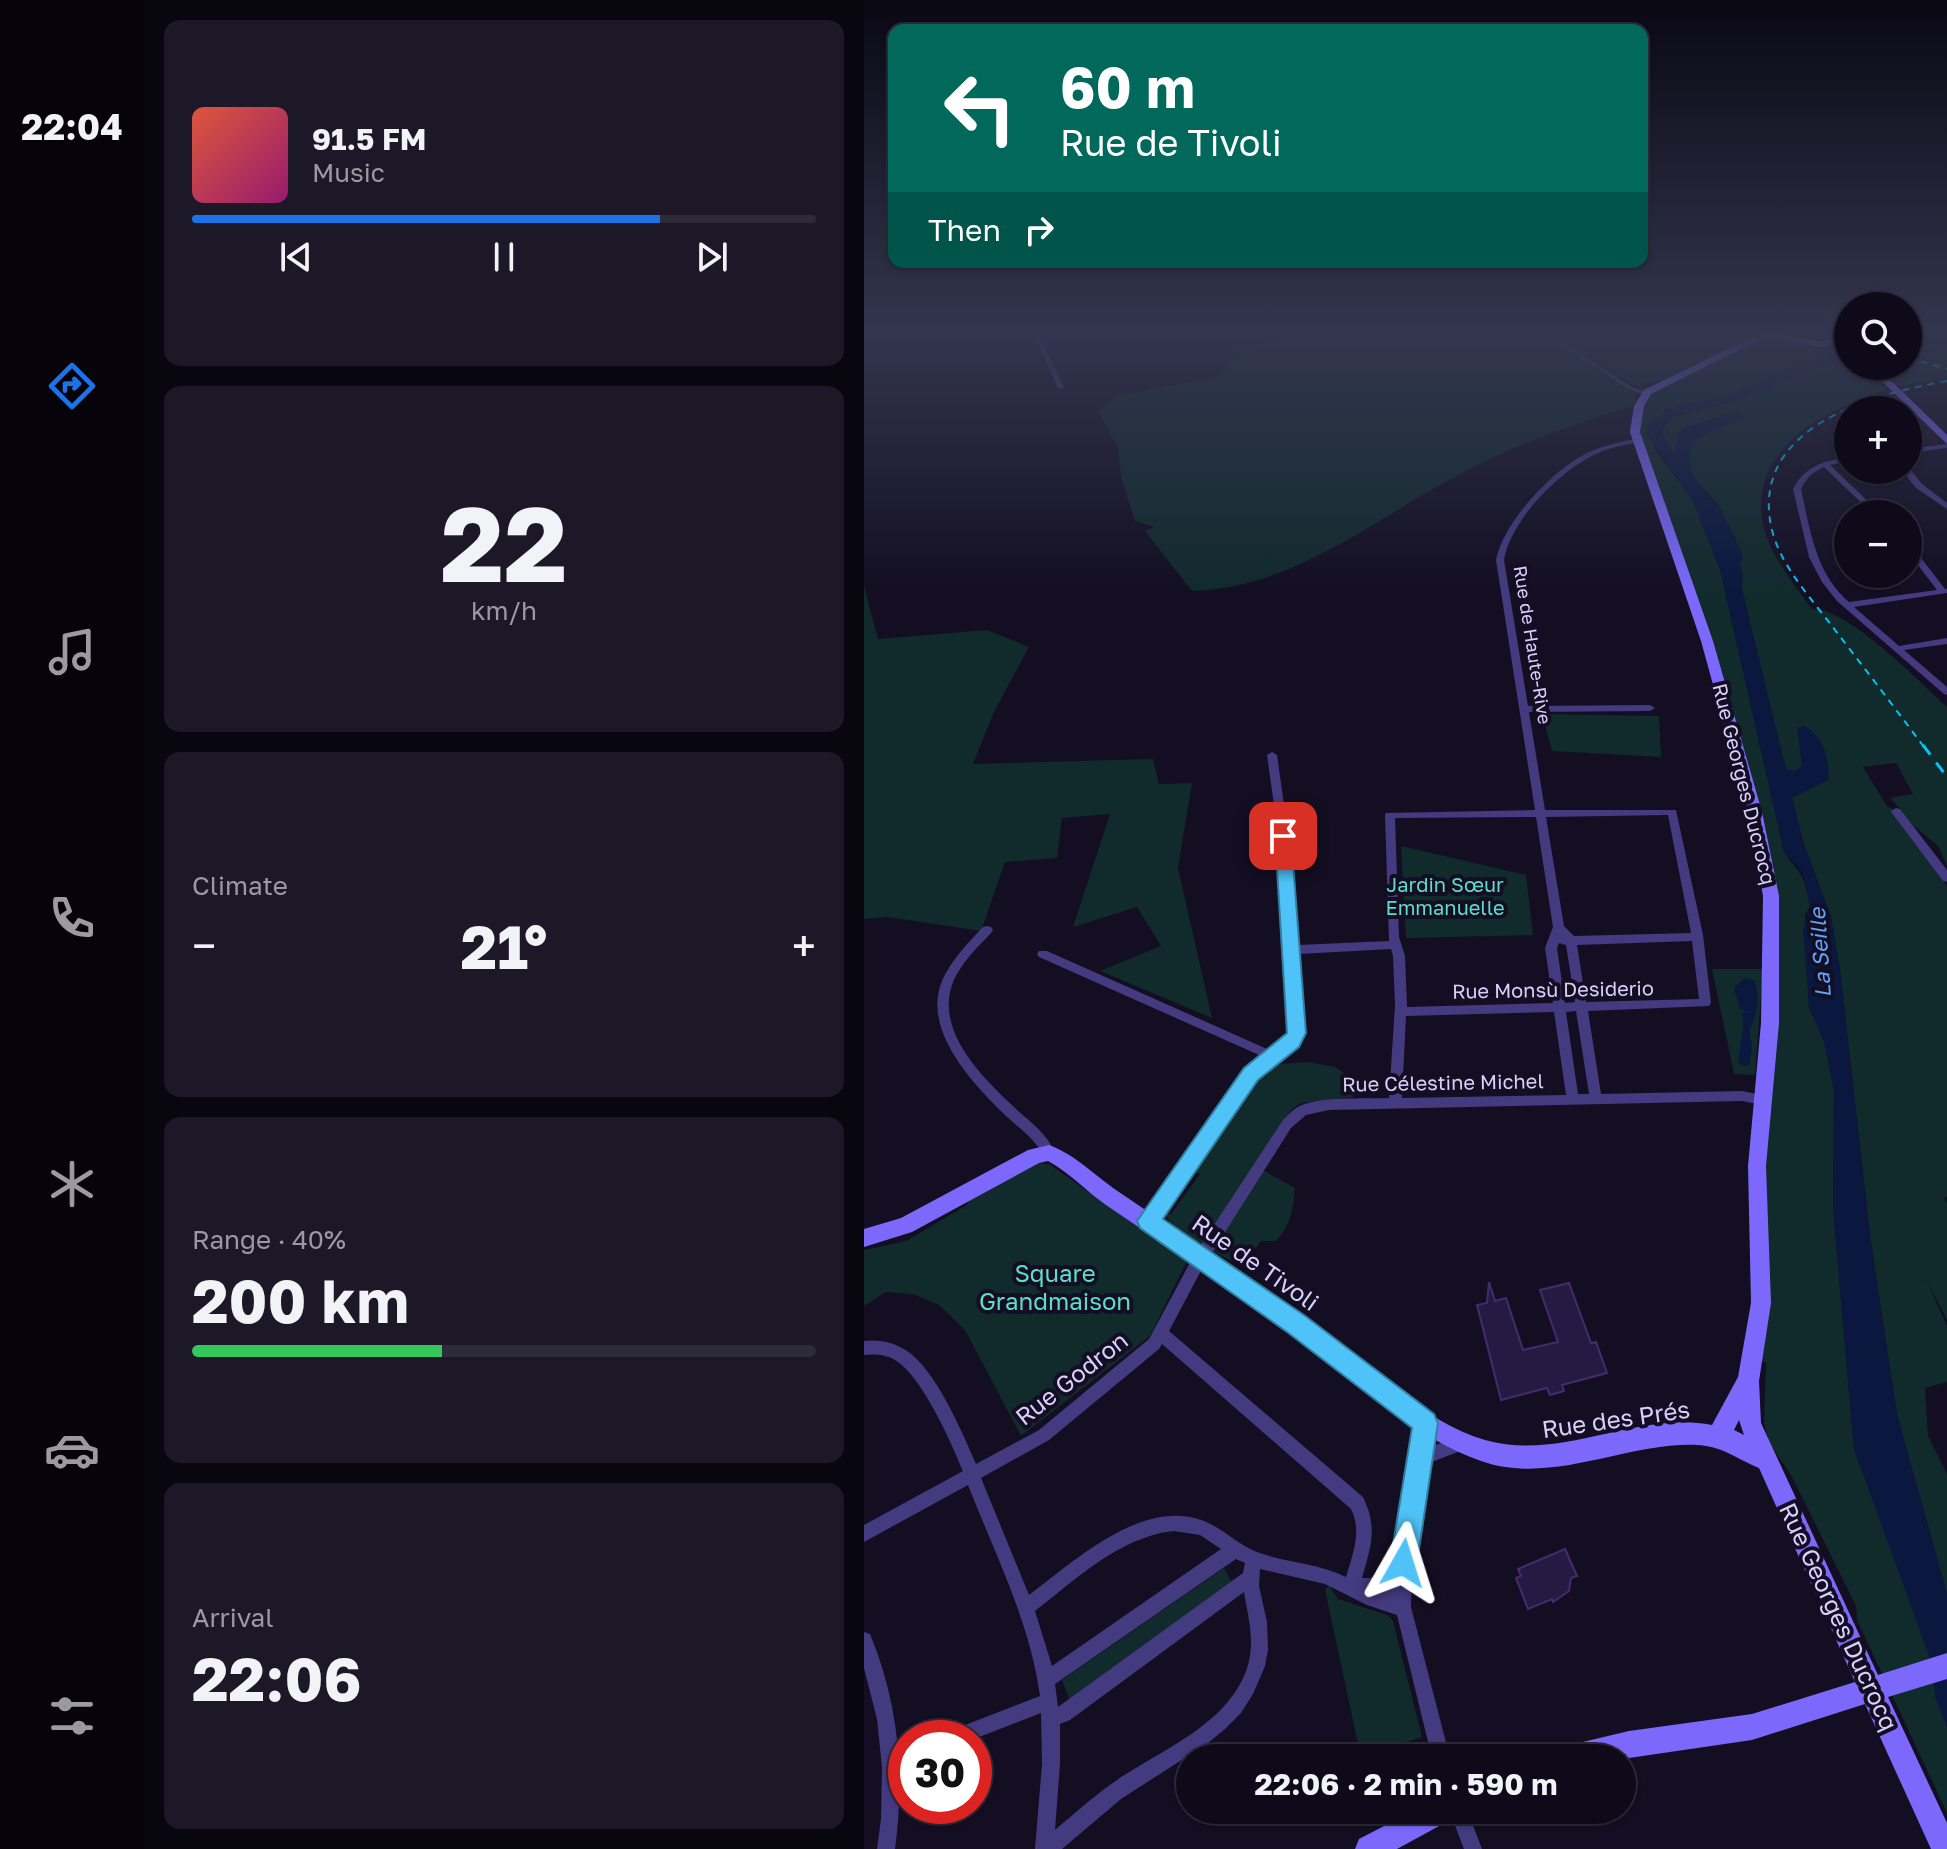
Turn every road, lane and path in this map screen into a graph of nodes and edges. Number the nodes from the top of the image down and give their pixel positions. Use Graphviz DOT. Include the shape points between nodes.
graph roads {
  1 [pos="1637,419"];
  2 [pos="1922,419"];
  3 [pos="1947,424"];
  4 [pos="1928,425"];
  5 [pos="1637,441"];
  6 [pos="1947,444"];
  7 [pos="1922,448"];
  8 [pos="1834,462"];
  9 [pos="1825,464"];
  10 [pos="1917,484"];
  11 [pos="1862,500"];
  12 [pos="1947,507"];
  13 [pos="1922,564"];
  14 [pos="1945,591"];
  15 [pos="1847,605"];
  16 [pos="1947,641"];
  17 [pos="1896,649"];
  18 [pos="1947,692"];
  19 [pos="1650,708"];
  20 [pos="1523,709"];
  21 [pos="1272,755"];
  22 [pos="1896,811"];
  23 [pos="1541,813"];
  24 [pos="1947,878"];
  25 [pos="1559,927"];
  26 [pos="987,930"];
  27 [pos="1695,937"];
  28 [pos="1552,941"];
  29 [pos="1571,941"];
  30 [pos="1395,945"];
  31 [pos="1293,950"];
  32 [pos="1043,954"];
  33 [pos="1560,1008"];
  34 [pos="1581,1008"];
  35 [pos="1401,1012"];
  36 [pos="1269,1059"];
  37 [pos="1596,1099"];
  38 [pos="1573,1100"];
  39 [pos="1763,1100"];
  40 [pos="1395,1103"];
  41 [pos="1049,1153"];
  42 [pos="1148,1221"];
  43 [pos="864,1238"];
  44 [pos="1202,1257"];
  45 [pos="1162,1335"];
  46 [pos="864,1348"];
  47 [pos="1748,1381"];
  48 [pos="1425,1423"];
  49 [pos="1719,1435"];
  50 [pos="1463,1442"];
  51 [pos="1418,1459"];
  52 [pos="1765,1461"];
  53 [pos="972,1475"];
  54 [pos="864,1534"];
  55 [pos="1234,1550"];
  56 [pos="1254,1559"];
  57 [pos="1248,1579"];
  58 [pos="1352,1586"];
  59 [pos="1402,1586"];
  60 [pos="1026,1607"];
  61 [pos="1403,1607"];
  62 [pos="864,1640"];
  63 [pos="1947,1666"];
  64 [pos="1046,1680"];
  65 [pos="1872,1686"];
  66 [pos="1050,1709"];
  67 [pos="888,1722"];
  68 [pos="992,1726"];
  69 [pos="1437,1744"];
  70 [pos="1629,1744"];
  71 [pos="890,1824"];
  72 [pos="1416,1824"];
  73 [pos="1463,1824"];
  74 [pos="1044,1848"];
  75 [pos="886,1849"];
  76 [pos="1369,1849"];
  77 [pos="1473,1849"];
  78 [pos="1945,1849"];
  1 -- 5 [label="street, Rue Georges Ducrocq"];
  2 -- 4 [label="street"];
  3 -- 4 [label="street"];
  4 -- 6 [label="street"];
  5 -- 20 [label="street, Rue de Haute-Rive" via="1602,448 1551,478 1503,544 1500,566"];
  5 -- 39 [label="street, Rue Georges Ducrocq" via="1704,630 1765,856 1772,920"];
  6 -- 7 [label="street"];
  8 -- 9 [label="street"];
  9 -- 11 [label="street"];
  9 -- 15 [label="street" via="1802,477 1797,497 1817,569"];
  10 -- 12 [label="street"];
  13 -- 14 [label="street"];
  14 -- 15 [label="street"];
  15 -- 17 [label="street"];
  16 -- 17 [label="street"];
  17 -- 18 [label="street"];
  19 -- 20 [label="street"];
  20 -- 23 [label="street, Rue de Haute-Rive"];
  21 -- 31 [label="street"];
  22 -- 24 [label="street"];
  23 -- 25 [label="street, Rue de Haute-Rive"];
  23 -- 27 [label="street" via="1672,812"];
  23 -- 30 [label="street" via="1390,815"];
  25 -- 28 [label="street"];
  25 -- 29 [label="street"];
  26 -- 41 [label="street, Rue de Tivoli" via="950,975 943,1001 949,1032 996,1100 1045,1143"];
  27 -- 29 [label="street"];
  27 -- 34 [label="street, Rue Monsù Desiderio" via="1705,1003"];
  28 -- 29 [label="street"];
  28 -- 33 [label="street"];
  29 -- 34 [label="street"];
  30 -- 31 [label="street"];
  30 -- 35 [label="street"];
  31 -- 36 [label="street" via="1296,1033"];
  32 -- 36 [label="street"];
  33 -- 34 [label="street, Rue Monsù Desiderio"];
  33 -- 35 [label="street, Rue Monsù Desiderio"];
  33 -- 38 [label="street"];
  34 -- 37 [label="street"];
  35 -- 40 [label="street"];
  36 -- 42 [label="street" via="1245,1083"];
  37 -- 38 [label="street, Rue Célestine Michel"];
  37 -- 39 [label="street, Rue Célestine Michel"];
  38 -- 40 [label="street, Rue Célestine Michel"];
  39 -- 47 [label="street, Rue Georges Ducrocq" via="1757,1166 1761,1303"];
  40 -- 44 [label="street, Rue Célestine Michel" via="1316,1107 1295,1115"];
  41 -- 42 [label="street, Rue de Tivoli"];
  41 -- 43 [label="street" via="905,1226"];
  42 -- 44 [label="street, Rue de Tivoli"];
  44 -- 45 [label="street, Rue Godron"];
  44 -- 48 [label="street, Rue de Tivoli"];
  45 -- 53 [label="street, Rue Godron" via="1044,1435"];
  45 -- 58 [label="street" via="1357,1503 1366,1537"];
  46 -- 53 [label="street" via="887,1349 908,1361 931,1393"];
  47 -- 49 [label="street, Rue Georges Ducrocq"];
  47 -- 52 [label="street, Rue Georges Ducrocq" via="1750,1424"];
  48 -- 50 [label="street, Rue des Prés"];
  48 -- 51 [label="street"];
  49 -- 50 [label="street, Rue des Prés" via="1692,1431 1548,1458 1506,1457"];
  49 -- 52 [label="street, Rue des Prés" via="1741,1442"];
  50 -- 51 [label="street"];
  51 -- 59 [label="street"];
  52 -- 65 [label="street, Rue Georges Ducrocq"];
  53 -- 54 [label="street, Rue Godron"];
  53 -- 60 [label="street"];
  55 -- 56 [label="street"];
  55 -- 60 [label="street" via="1214,1532 1191,1524 1142,1530"];
  55 -- 64 [label="street"];
  56 -- 57 [label="street"];
  56 -- 58 [label="street"];
  57 -- 66 [label="street" via="1064,1714"];
  57 -- 74 [label="street" via="1262,1642 1256,1670 1226,1718 1122,1787"];
  58 -- 59 [label="street"];
  58 -- 61 [label="street" via="1363,1595"];
  59 -- 61 [label="street"];
  60 -- 64 [label="street"];
  61 -- 69 [label="street"];
  62 -- 67 [label="street"];
  63 -- 65 [label="street"];
  64 -- 66 [label="street"];
  65 -- 70 [label="street" via="1752,1727"];
  65 -- 78 [label="street, Rue Georges Ducrocq"];
  66 -- 68 [label="street"];
  66 -- 74 [label="street" via="1051,1788"];
  71 -- 75 [label="street"];
  72 -- 76 [label="street"];
  73 -- 77 [label="street"];
}
